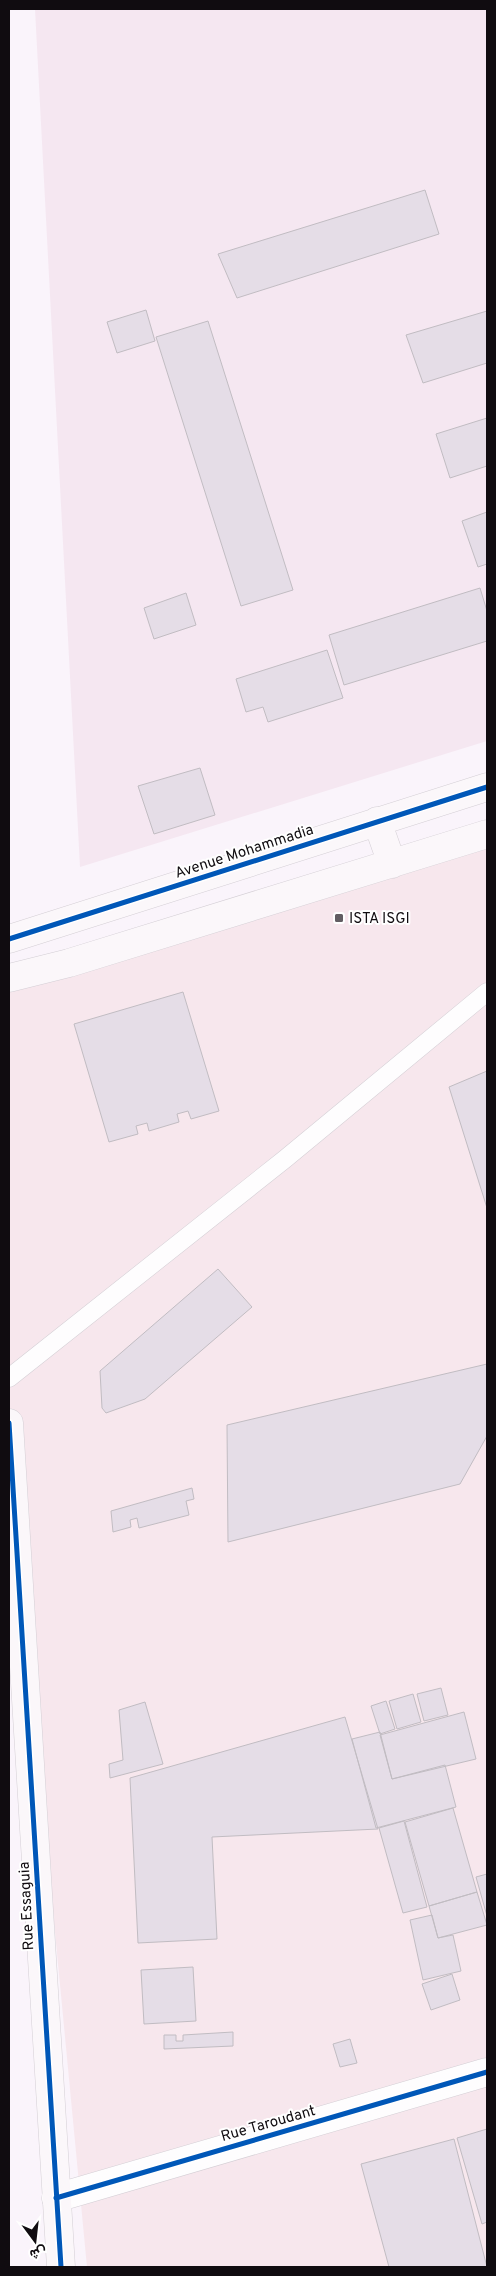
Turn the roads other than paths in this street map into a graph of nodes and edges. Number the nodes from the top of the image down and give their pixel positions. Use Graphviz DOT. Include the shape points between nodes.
graph roads {
  1 [pos="487,787"];
  2 [pos="377,821"];
  3 [pos="487,834"];
  4 [pos="392,864"];
  5 [pos="9,939"];
  6 [pos="9,978"];
  7 [pos="487,992"];
  8 [pos="9,1378"];
  9 [pos="9,1423"];
  10 [pos="487,2072"];
  11 [pos="56,2198"];
  12 [pos="60,2267"];
  1 -- 2 [label="street, Avenue Mohammadia"];
  2 -- 4 [label="street"];
  2 -- 5 [label="street, Avenue Mohammadia"];
  3 -- 4 [label="street"];
  4 -- 6 [label="street" via="69,963"];
  7 -- 8 [label="lane" via="285,1159"];
  9 -- 11 [label="street, Rue Essaguia"];
  10 -- 11 [label="street, Rue Taroudant"];
  11 -- 12 [label="street, Rue Essaguia"];
}
